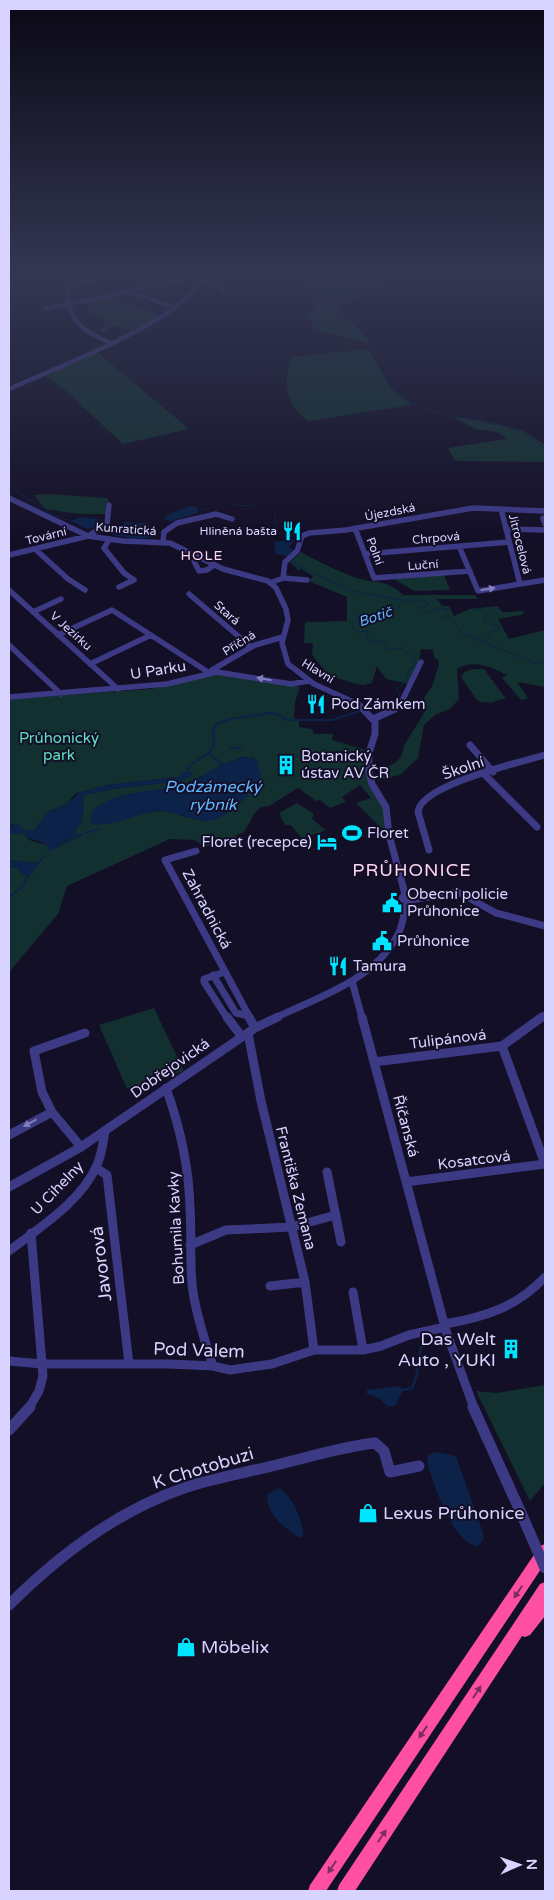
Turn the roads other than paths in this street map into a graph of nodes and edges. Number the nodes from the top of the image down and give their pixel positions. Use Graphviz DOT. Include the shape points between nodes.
graph roads {
  1 [pos="71,361"];
  2 [pos="9,388"];
  3 [pos="9,498"];
  4 [pos="109,505"];
  5 [pos="501,509"];
  6 [pos="545,511"];
  7 [pos="232,519"];
  8 [pos="355,528"];
  9 [pos="506,529"];
  10 [pos="545,530"];
  11 [pos="88,536"];
  12 [pos="109,540"];
  13 [pos="164,542"];
  14 [pos="509,542"];
  15 [pos="459,546"];
  16 [pos="35,549"];
  17 [pos="365,554"];
  18 [pos="9,555"];
  19 [pos="194,562"];
  20 [pos="214,565"];
  21 [pos="470,571"];
  22 [pos="283,578"];
  23 [pos="378,579"];
  24 [pos="307,580"];
  25 [pos="545,580"];
  26 [pos="270,583"];
  27 [pos="520,584"];
  28 [pos="119,587"];
  29 [pos="9,590"];
  30 [pos="85,590"];
  31 [pos="189,594"];
  32 [pos="61,599"];
  33 [pos="33,612"];
  34 [pos="58,635"];
  35 [pos="151,635"];
  36 [pos="283,637"];
  37 [pos="9,645"];
  38 [pos="251,646"];
  39 [pos="421,662"];
  40 [pos="90,664"];
  41 [pos="208,672"];
  42 [pos="309,681"];
  43 [pos="118,689"];
  44 [pos="61,694"];
  45 [pos="9,697"];
  46 [pos="372,716"];
  47 [pos="470,745"];
  48 [pos="544,758"];
  49 [pos="492,772"];
  50 [pos="484,774"];
  51 [pos="537,827"];
  52 [pos="429,850"];
  53 [pos="196,851"];
  54 [pos="405,898"];
  55 [pos="545,926"];
  56 [pos="224,972"];
  57 [pos="213,975"];
  58 [pos="352,981"];
  59 [pos="249,1016"];
  60 [pos="544,1018"];
  61 [pos="248,1032"];
  62 [pos="85,1033"];
  63 [pos="502,1046"];
  64 [pos="374,1062"];
  65 [pos="166,1088"];
  66 [pos="52,1112"];
  67 [pos="105,1131"];
  68 [pos="9,1135"];
  69 [pos="80,1147"];
  70 [pos="545,1164"];
  71 [pos="96,1168"];
  72 [pos="327,1172"];
  73 [pos="406,1182"];
  74 [pos="9,1187"];
  75 [pos="336,1215"];
  76 [pos="292,1227"];
  77 [pos="31,1233"];
  78 [pos="342,1242"];
  79 [pos="190,1244"];
  80 [pos="9,1251"];
  81 [pos="545,1277"];
  82 [pos="305,1282"];
  83 [pos="270,1286"];
  84 [pos="353,1292"];
  85 [pos="445,1325"];
  86 [pos="314,1350"];
  87 [pos="363,1350"];
  88 [pos="9,1361"];
  89 [pos="42,1364"];
  90 [pos="129,1364"];
  91 [pos="213,1366"];
  92 [pos="9,1430"];
  93 [pos="419,1466"];
  94 [pos="545,1551"];
  95 [pos="545,1568"];
  96 [pos="545,1589"];
  97 [pos="545,1604"];
  98 [pos="9,1605"];
  99 [pos="498,1660"];
  100 [pos="316,1891"];
  101 [pos="345,1891"];
  1 -- 2 [label="street"];
  3 -- 11 [label="street, Kunratická"];
  4 -- 11 [label="street" via="106,524"];
  5 -- 6 [label="street, Újezdská"];
  5 -- 8 [label="street, Újezdská" via="473,508"];
  5 -- 9 [label="street, Jitrocelová"];
  7 -- 13 [label="street" via="216,514 185,520 164,532"];
  8 -- 17 [label="street, Polní"];
  8 -- 22 [label="street, Újezdská" via="304,535 297,551 285,562"];
  9 -- 10 [label="street"];
  9 -- 14 [label="street, Jitrocelová"];
  11 -- 12 [label="street, Kunratická"];
  11 -- 16 [label="street, Tovární"];
  12 -- 13 [label="street, Kunratická"];
  12 -- 28 [label="street" via="104,548 124,573 134,580"];
  13 -- 20 [label="street, Kunratická"];
  14 -- 15 [label="street, Chrpová"];
  14 -- 27 [label="street, Jitrocelová"];
  15 -- 17 [label="street, Chrpová"];
  15 -- 21 [label="street"];
  16 -- 18 [label="street, Tovární"];
  16 -- 30 [label="street"];
  17 -- 23 [label="street, Polní" via="374,578"];
  19 -- 20 [label="street" via="199,571"];
  20 -- 26 [label="street"];
  21 -- 23 [label="street, Luční"];
  21 -- 27 [label="street, one-way" via="478,591"];
  22 -- 24 [label="street"];
  22 -- 26 [label="street"];
  25 -- 27 [label="street"];
  26 -- 36 [label="street, Hlavní" via="286,609 288,620"];
  29 -- 33 [label="street, V Jezírku"];
  31 -- 38 [label="street, Stará"];
  32 -- 33 [label="street"];
  33 -- 34 [label="street, V Jezírku"];
  34 -- 35 [label="street" via="112,610"];
  34 -- 40 [label="street, V Jezírku"];
  35 -- 40 [label="street"];
  35 -- 41 [label="street"];
  36 -- 38 [label="street, Příčná"];
  36 -- 42 [label="street, Hlavní" via="282,649 288,664"];
  37 -- 44 [label="street"];
  38 -- 41 [label="street, Příčná"];
  39 -- 46 [label="street" via="402,702 393,711"];
  40 -- 43 [label="street, V Jezírku"];
  42 -- 41 [label="street, U Parku, one-way" via="291,684"];
  41 -- 43 [label="street, U Parku" via="167,684"];
  42 -- 46 [label="street, Hlavní" via="363,707"];
  43 -- 44 [label="street, U Parku"];
  44 -- 45 [label="street, U Parku"];
  46 -- 54 [label="street" via="376,730 369,753 369,772 386,807 392,848"];
  47 -- 49 [label="street"];
  48 -- 49 [label="street, Školní"];
  49 -- 50 [label="street, Školní"];
  50 -- 51 [label="street"];
  50 -- 52 [label="street, Školní" via="447,785 420,805 418,812"];
  53 -- 56 [label="street, Zahradnická" via="165,860"];
  54 -- 55 [label="street" via="411,902 415,898 458,892 496,913"];
  54 -- 58 [label="street" via="403,922 396,939 374,964"];
  56 -- 57 [label="street, Zahradnická"];
  56 -- 59 [label="street, Zahradnická"];
  57 -- 59 [label="street" via="236,1014"];
  57 -- 61 [label="street" via="204,982 233,1027"];
  58 -- 61 [label="street, Dobřejovická"];
  58 -- 64 [label="street, Říčanská"];
  59 -- 61 [label="street, Zahradnická"];
  60 -- 63 [label="street, Tulipánová"];
  61 -- 65 [label="street, Dobřejovická"];
  61 -- 76 [label="street, Františka Zemana" via="261,1101"];
  62 -- 66 [label="street" via="34,1051 42,1092"];
  63 -- 64 [label="street, Tulipánová"];
  63 -- 70 [label="street"];
  64 -- 73 [label="street, Říčanská"];
  65 -- 67 [label="street, Dobřejovická"];
  65 -- 79 [label="street, Bohumila Kavky" via="185,1153"];
  66 -- 68 [label="street, one-way"];
  66 -- 69 [label="street"];
  67 -- 69 [label="street, Dobřejovická"];
  67 -- 71 [label="street, U Cihelny"];
  69 -- 74 [label="street, Dobřejovická"];
  70 -- 73 [label="street, Kosatcová"];
  71 -- 77 [label="street, U Cihelny" via="54,1216"];
  71 -- 90 [label="street, Javorová" via="107,1175"];
  72 -- 75 [label="street"];
  73 -- 85 [label="street, Říčanská"];
  75 -- 76 [label="street"];
  75 -- 78 [label="street"];
  76 -- 79 [label="street" via="238,1228"];
  76 -- 82 [label="street, Františka Zemana"];
  77 -- 80 [label="street, U Cihelny"];
  77 -- 89 [label="street"];
  79 -- 91 [label="street, Bohumila Kavky" via="199,1320"];
  81 -- 85 [label="street, Pod Valem" via="514,1305 502,1311"];
  82 -- 83 [label="street"];
  82 -- 86 [label="street, Františka Zemana"];
  84 -- 87 [label="street"];
  85 -- 87 [label="street, Pod Valem"];
  85 -- 95 [label="street, Říčanská, bridge" via="460,1374"];
  86 -- 87 [label="street, Pod Valem"];
  86 -- 91 [label="street, Pod Valem" via="255,1368 230,1370"];
  88 -- 89 [label="street, Pod Valem"];
  89 -- 90 [label="street, Pod Valem"];
  89 -- 92 [label="street" via="42,1387 17,1424"];
  90 -- 91 [label="street, Pod Valem"];
  93 -- 98 [label="street, K Chotobuzi" via="390,1472 384,1450 375,1443 187,1488 155,1500 93,1533 45,1570"];
  94 -- 100 [label="highway, one-way"];
  96 -- 99 [label="highway"];
  97 -- 99 [label="highway"];
  101 -- 99 [label="highway, one-way"];
}
